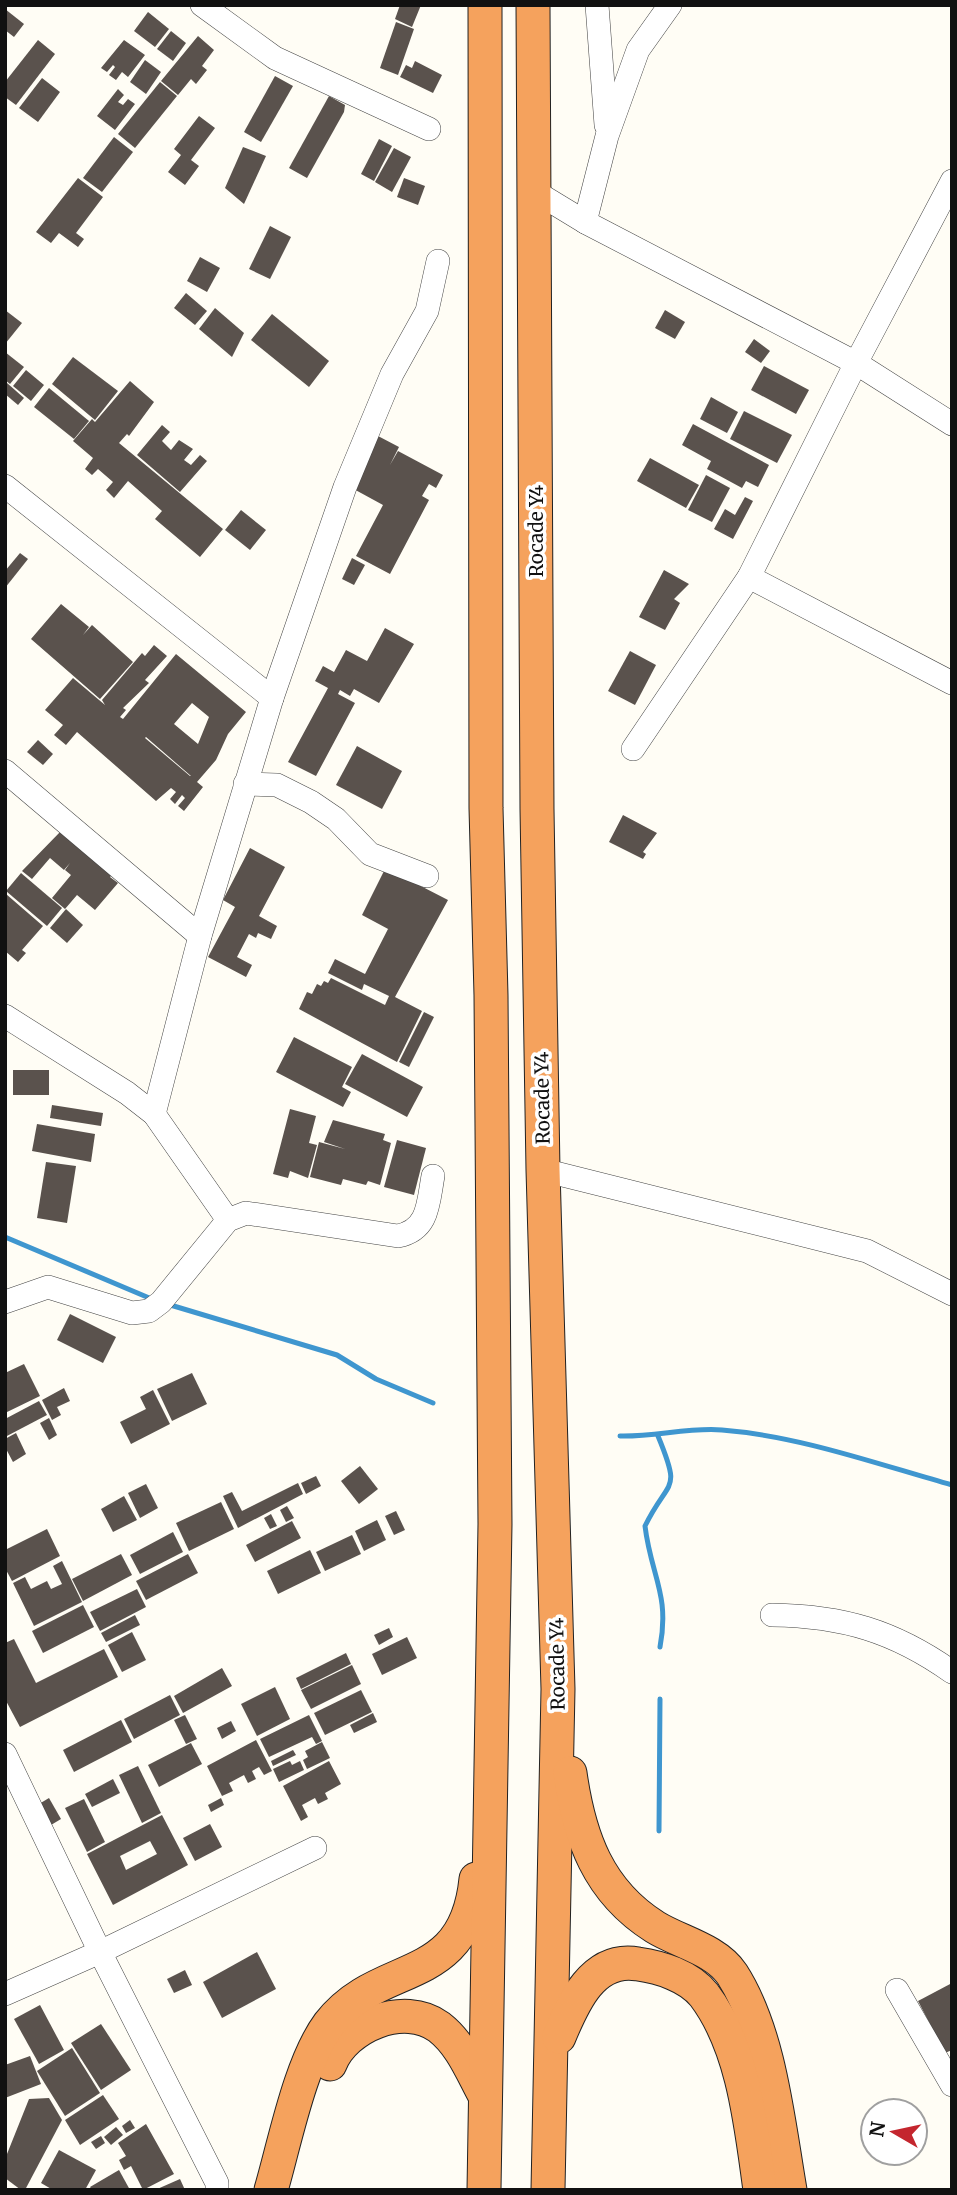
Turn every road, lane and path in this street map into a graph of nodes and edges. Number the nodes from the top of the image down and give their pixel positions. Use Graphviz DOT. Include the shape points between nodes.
graph roads {
  1 [pos="485,5"];
  2 [pos="533,5"];
  3 [pos="597,5"];
  4 [pos="670,5"];
  5 [pos="211,7"];
  6 [pos="429,129"];
  7 [pos="607,136"];
  8 [pos="952,181"];
  9 [pos="534,191"];
  10 [pos="585,222"];
  11 [pos="438,261"];
  12 [pos="856,363"];
  13 [pos="952,424"];
  14 [pos="5,486"];
  15 [pos="749,576"];
  16 [pos="952,683"];
  17 [pos="272,698"];
  18 [pos="633,749"];
  19 [pos="5,771"];
  20 [pos="245,784"];
  21 [pos="427,876"];
  22 [pos="200,936"];
  23 [pos="5,1016"];
  24 [pos="154,1114"];
  25 [pos="543,1170"];
  26 [pos="433,1176"];
  27 [pos="228,1220"];
  28 [pos="952,1294"];
  29 [pos="5,1302"];
  30 [pos="772,1615"];
  31 [pos="952,1672"];
  32 [pos="558,1689"];
  33 [pos="491,1720"];
  34 [pos="5,1754"];
  35 [pos="315,1848"];
  36 [pos="100,1952"];
  37 [pos="897,1990"];
  38 [pos="5,1994"];
  39 [pos="552,2052"];
  40 [pos="952,2085"];
  41 [pos="486,2098"];
  42 [pos="217,2190"];
  43 [pos="271,2190"];
  44 [pos="290,2190"];
  45 [pos="484,2190"];
  46 [pos="548,2190"];
  47 [pos="760,2190"];
  48 [pos="790,2190"];
  1 -- 33 [label="highway" via="486,808 495,1511"];
  2 -- 9 [label="highway, Rocade Y4"];
  3 -- 7 [label="street"];
  4 -- 7 [label="street" via="638,50"];
  5 -- 6 [label="street" via="275,58"];
  7 -- 10 [label="street"];
  8 -- 12 [label="street"];
  9 -- 10 [label="street"];
  9 -- 25 [label="highway, Rocade Y4"];
  10 -- 12 [label="street"];
  11 -- 17 [label="street" via="427,311 392,374 345,487"];
  12 -- 13 [label="street"];
  12 -- 15 [label="street"];
  14 -- 17 [label="street"];
  15 -- 16 [label="street"];
  15 -- 18 [label="street"];
  17 -- 20 [label="street"];
  19 -- 22 [label="street"];
  20 -- 21 [label="street" via="276,785 311,802 336,819 370,854"];
  20 -- 22 [label="street"];
  22 -- 24 [label="street"];
  23 -- 24 [label="street"];
  24 -- 27 [label="street"];
  25 -- 28 [label="street" via="867,1251"];
  25 -- 32 [label="highway, Rocade Y4"];
  26 -- 27 [label="street" via="425,1219 413,1233 398,1236 246,1213"];
  27 -- 29 [label="street" via="149,1311 132,1313 48,1287"];
  30 -- 31 [label="street" via="816,1615 849,1623 914,1645"];
  32 -- 39 [label="highway, Rocade Y4"];
  32 -- 48 [label="highway" via="572,1786 588,1852 615,1893 655,1927 698,1947 731,1971 754,2017"];
  33 -- 41 [label="highway"];
  33 -- 43 [label="highway" via="474,1896 461,1935 437,1958 363,1993 330,2023 313,2052"];
  34 -- 36 [label="street"];
  35 -- 36 [label="street"];
  36 -- 38 [label="street"];
  36 -- 42 [label="street"];
  37 -- 40 [label="street"];
  39 -- 46 [label="highway, Rocade Y4"];
  39 -- 47 [label="highway" via="573,2002 596,1972 628,1962 663,1968 703,1994 729,2041 749,2115"];
  41 -- 44 [label="highway" via="459,2047 437,2026 395,2018 372,2021 351,2034 332,2058"];
  41 -- 45 [label="highway"];
}
